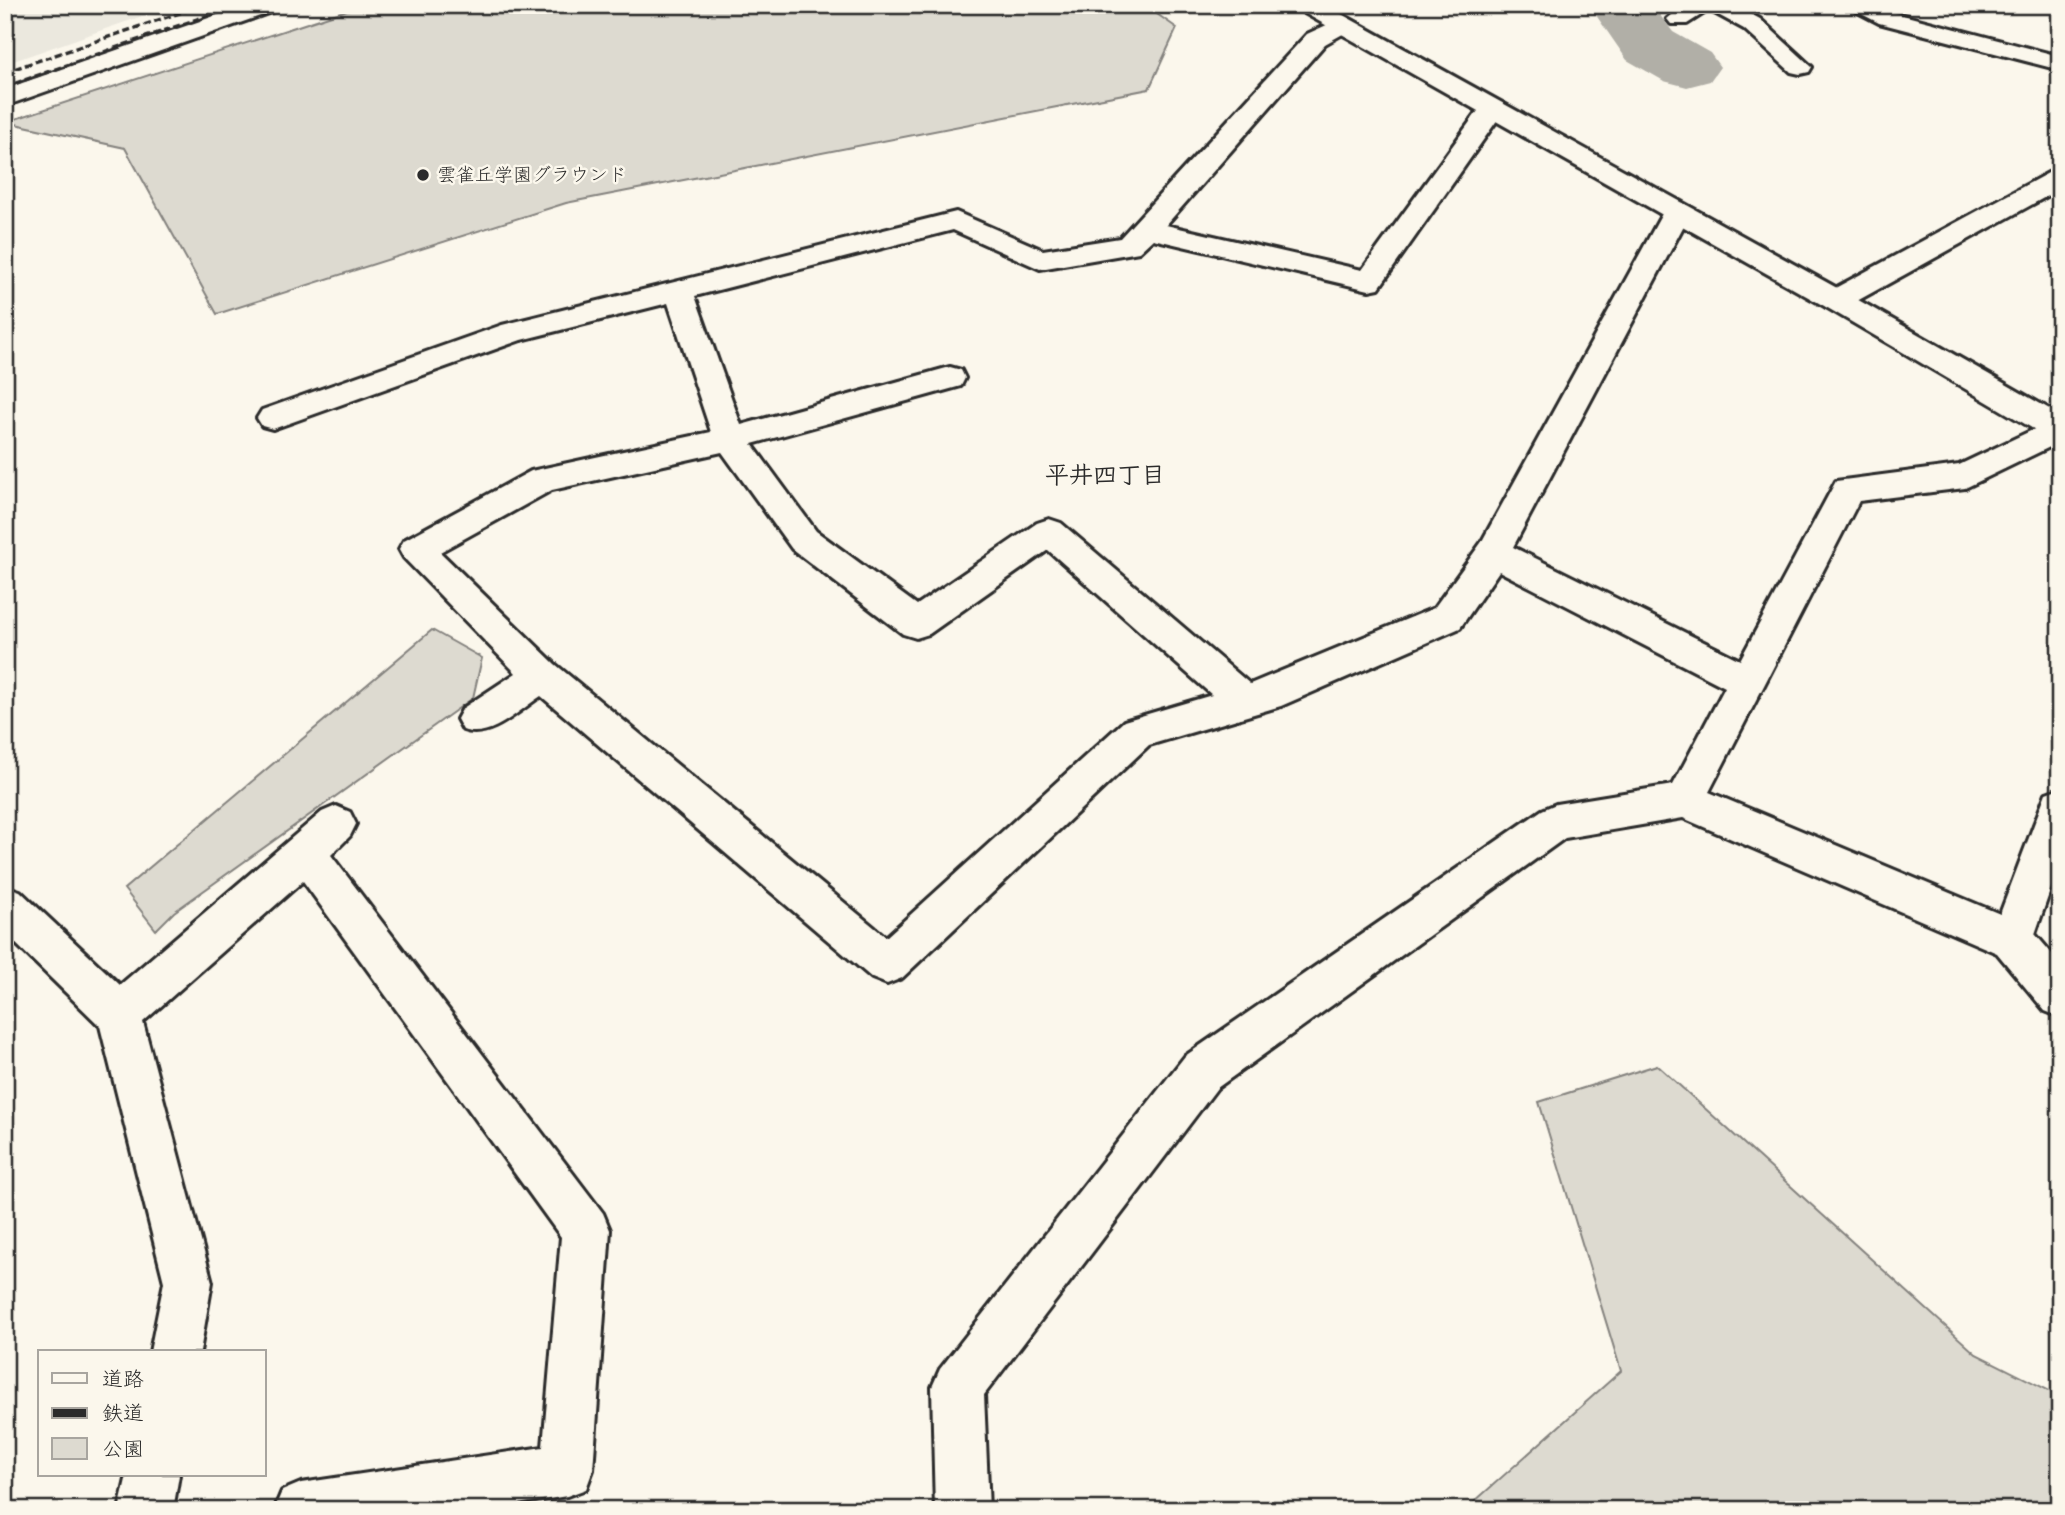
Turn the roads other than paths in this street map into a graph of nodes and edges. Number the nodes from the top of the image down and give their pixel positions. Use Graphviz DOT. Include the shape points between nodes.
graph roads {
  1 [pos="270,5"];
  2 [pos="1307,5"];
  3 [pos="1700,5"];
  4 [pos="1716,5"];
  5 [pos="1862,5"];
  6 [pos="1949,10"];
  7 [pos="1679,19"];
  8 [pos="1342,25"];
  9 [pos="1920,26"];
  10 [pos="2060,61"];
  11 [pos="1800,67"];
  12 [pos="5,98"];
  13 [pos="1492,110"];
  14 [pos="2060,178"];
  15 [pos="1677,212"];
  16 [pos="1147,229"];
  17 [pos="678,290"];
  18 [pos="1836,300"];
  19 [pos="950,377"];
  20 [pos="273,418"];
  21 [pos="2059,429"];
  22 [pos="730,439"];
  23 [pos="1493,552"];
  24 [pos="542,675"];
  25 [pos="1747,681"];
  26 [pos="1245,702"];
  27 [pos="476,719"];
  28 [pos="1685,800"];
  29 [pos="2060,805"];
  30 [pos="5,905"];
  31 [pos="2012,939"];
  32 [pos="2060,996"];
  33 [pos="120,1014"];
  34 [pos="175,1350"];
  35 [pos="152,1476"];
  36 [pos="146,1510"];
  37 [pos="301,1510"];
  38 [pos="962,1510"];
  1 -- 12 [label="street"];
  2 -- 8 [label="street"];
  3 -- 7 [label="street"];
  4 -- 11 [label="street" via="1752,24"];
  5 -- 9 [label="street" via="1887,18"];
  6 -- 9 [label="street"];
  8 -- 13 [label="street"];
  8 -- 16 [label="street" via="1316,39"];
  9 -- 10 [label="street"];
  13 -- 15 [label="street"];
  13 -- 16 [label="street" via="1369,281"];
  14 -- 18 [label="street"];
  15 -- 18 [label="street"];
  15 -- 23 [label="street"];
  16 -- 17 [label="street" via="1129,246 1040,260 956,221"];
  17 -- 20 [label="street" via="513,332"];
  17 -- 22 [label="street"];
  18 -- 21 [label="street"];
  19 -- 22 [label="street"];
  21 -- 25 [label="street" via="1965,476 1848,490"];
  22 -- 24 [label="street" via="543,480 416,549"];
  22 -- 26 [label="street" via="804,540 916,624 1049,532"];
  23 -- 25 [label="street"];
  23 -- 26 [label="street" via="1447,618"];
  24 -- 26 [label="street" via="887,964 1137,732"];
  24 -- 27 [label="street"];
  25 -- 28 [label="street"];
  28 -- 31 [label="street"];
  28 -- 38 [label="street" via="1556,822 1201,1072 958,1387"];
  29 -- 31 [label="street"];
  30 -- 33 [label="street"];
  31 -- 32 [label="street"];
  33 -- 34 [label="street" via="188,1282"];
  33 -- 37 [label="street" via="321,838 586,1230 567,1470"];
  35 -- 36 [label="street"];
}
